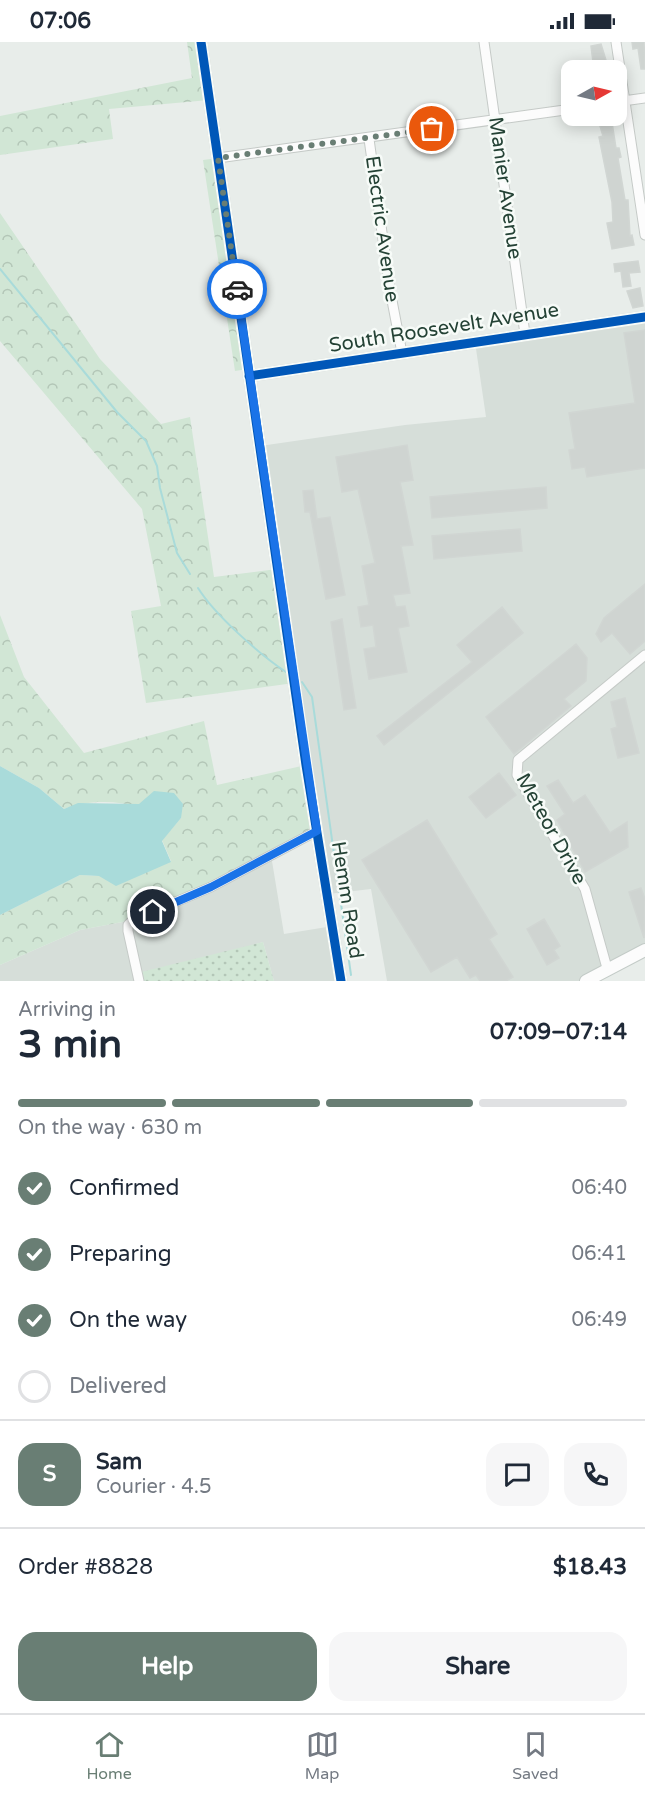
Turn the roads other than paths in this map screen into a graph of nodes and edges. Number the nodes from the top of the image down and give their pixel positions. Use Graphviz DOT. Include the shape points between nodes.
graph roads {
  1 [pos="201,42"];
  2 [pos="484,42"];
  3 [pos="616,42"];
  4 [pos="618,60"];
  5 [pos="645,98"];
  6 [pos="627,100"];
  7 [pos="561,111"];
  8 [pos="496,120"];
  9 [pos="626,126"];
  10 [pos="369,139"];
  11 [pos="218,158"];
  12 [pos="645,234"];
  13 [pos="645,317"];
  14 [pos="525,334"];
  15 [pos="402,354"];
  16 [pos="249,376"];
  17 [pos="645,655"];
  18 [pos="317,831"];
  19 [pos="645,950"];
  20 [pos="607,968"];
  21 [pos="139,981"];
  22 [pos="341,981"];
  23 [pos="586,981"];
  1 -- 11 [label="street, Hemm Road"];
  2 -- 8 [label="street, Manier Avenue"];
  3 -- 4 [label="street"];
  5 -- 6 [label="street"];
  7 -- 8 [label="street"];
  8 -- 10 [label="street"];
  8 -- 14 [label="street, Manier Avenue"];
  9 -- 12 [label="street"];
  10 -- 11 [label="street"];
  10 -- 15 [label="street, Electric Avenue"];
  11 -- 16 [label="street, Hemm Road"];
  13 -- 14 [label="street, South Roosevelt Avenue"];
  14 -- 15 [label="street, South Roosevelt Avenue"];
  15 -- 16 [label="street, South Roosevelt Avenue"];
  16 -- 18 [label="street, Hemm Road"];
  17 -- 20 [label="street, Meteor Drive" via="518,760 517,774 585,889"];
  18 -- 21 [label="street" via="211,887 133,920 128,931"];
  18 -- 22 [label="street, Hemm Road"];
  19 -- 20 [label="main road"];
  20 -- 23 [label="main road"];
}
